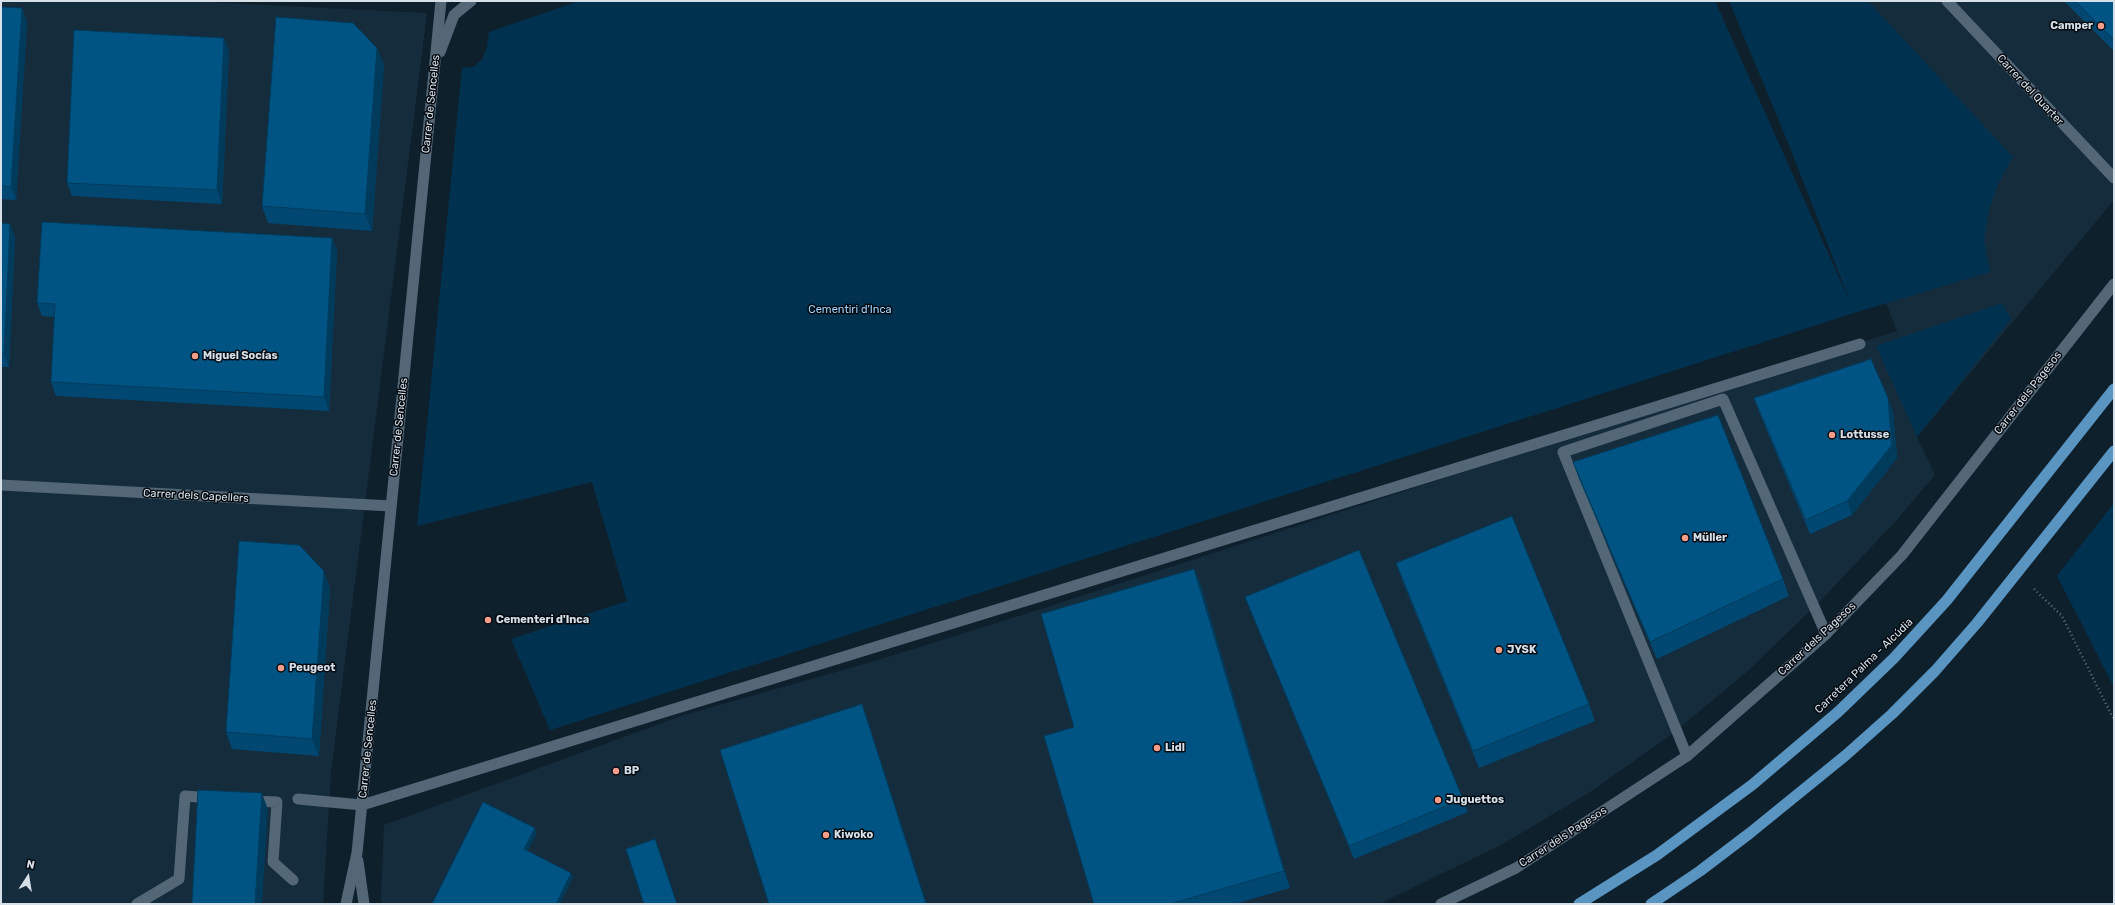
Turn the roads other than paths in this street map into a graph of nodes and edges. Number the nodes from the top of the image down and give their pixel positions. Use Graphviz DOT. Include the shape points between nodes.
graph roads {
  1 [pos="441,1"];
  2 [pos="471,1"];
  3 [pos="1946,1"];
  4 [pos="434,68"];
  5 [pos="2114,178"];
  6 [pos="2114,284"];
  7 [pos="1860,344"];
  8 [pos="2114,389"];
  9 [pos="2114,451"];
  10 [pos="1,485"];
  11 [pos="391,506"];
  12 [pos="1826,634"];
  13 [pos="1687,756"];
  14 [pos="223,799"];
  15 [pos="298,799"];
  16 [pos="238,800"];
  17 [pos="362,805"];
  18 [pos="357,853"];
  19 [pos="293,880"];
  20 [pos="137,904"];
  21 [pos="346,904"];
  22 [pos="364,904"];
  23 [pos="1441,904"];
  24 [pos="1579,904"];
  25 [pos="1651,904"];
  1 -- 4 [label="street, Carrer de Sencelles"];
  2 -- 4 [label="street" via="454,15"];
  3 -- 5 [label="street, Carrer del Quarter"];
  4 -- 11 [label="street, Carrer de Sencelles"];
  6 -- 12 [label="street, Carrer dels Pagesos" via="1902,555"];
  7 -- 17 [label="street"];
  8 -- 24 [label="highway, Carretera Palma - Alcúdia" via="1947,600 1883,669 1838,712 1752,785 1657,855"];
  9 -- 25 [label="highway" via="2018,574 1934,671 1852,750 1750,833"];
  10 -- 11 [label="street, Carrer dels Capellers"];
  11 -- 17 [label="street, Carrer de Sencelles"];
  12 -- 13 [label="street, Carrer dels Pagesos"];
  12 -- 13 [label="street" via="1723,399 1563,452"];
  13 -- 23 [label="street, Carrer dels Pagesos" via="1516,868"];
  14 -- 20 [label="street" via="185,796 179,879"];
  15 -- 17 [label="street"];
  16 -- 19 [label="street" via="276,802 273,862"];
  17 -- 18 [label="street, Carrer de Sencelles"];
  18 -- 21 [label="street, Carrer de Sencelles"];
  18 -- 22 [label="street, Carrer de Sencelles"];
}
